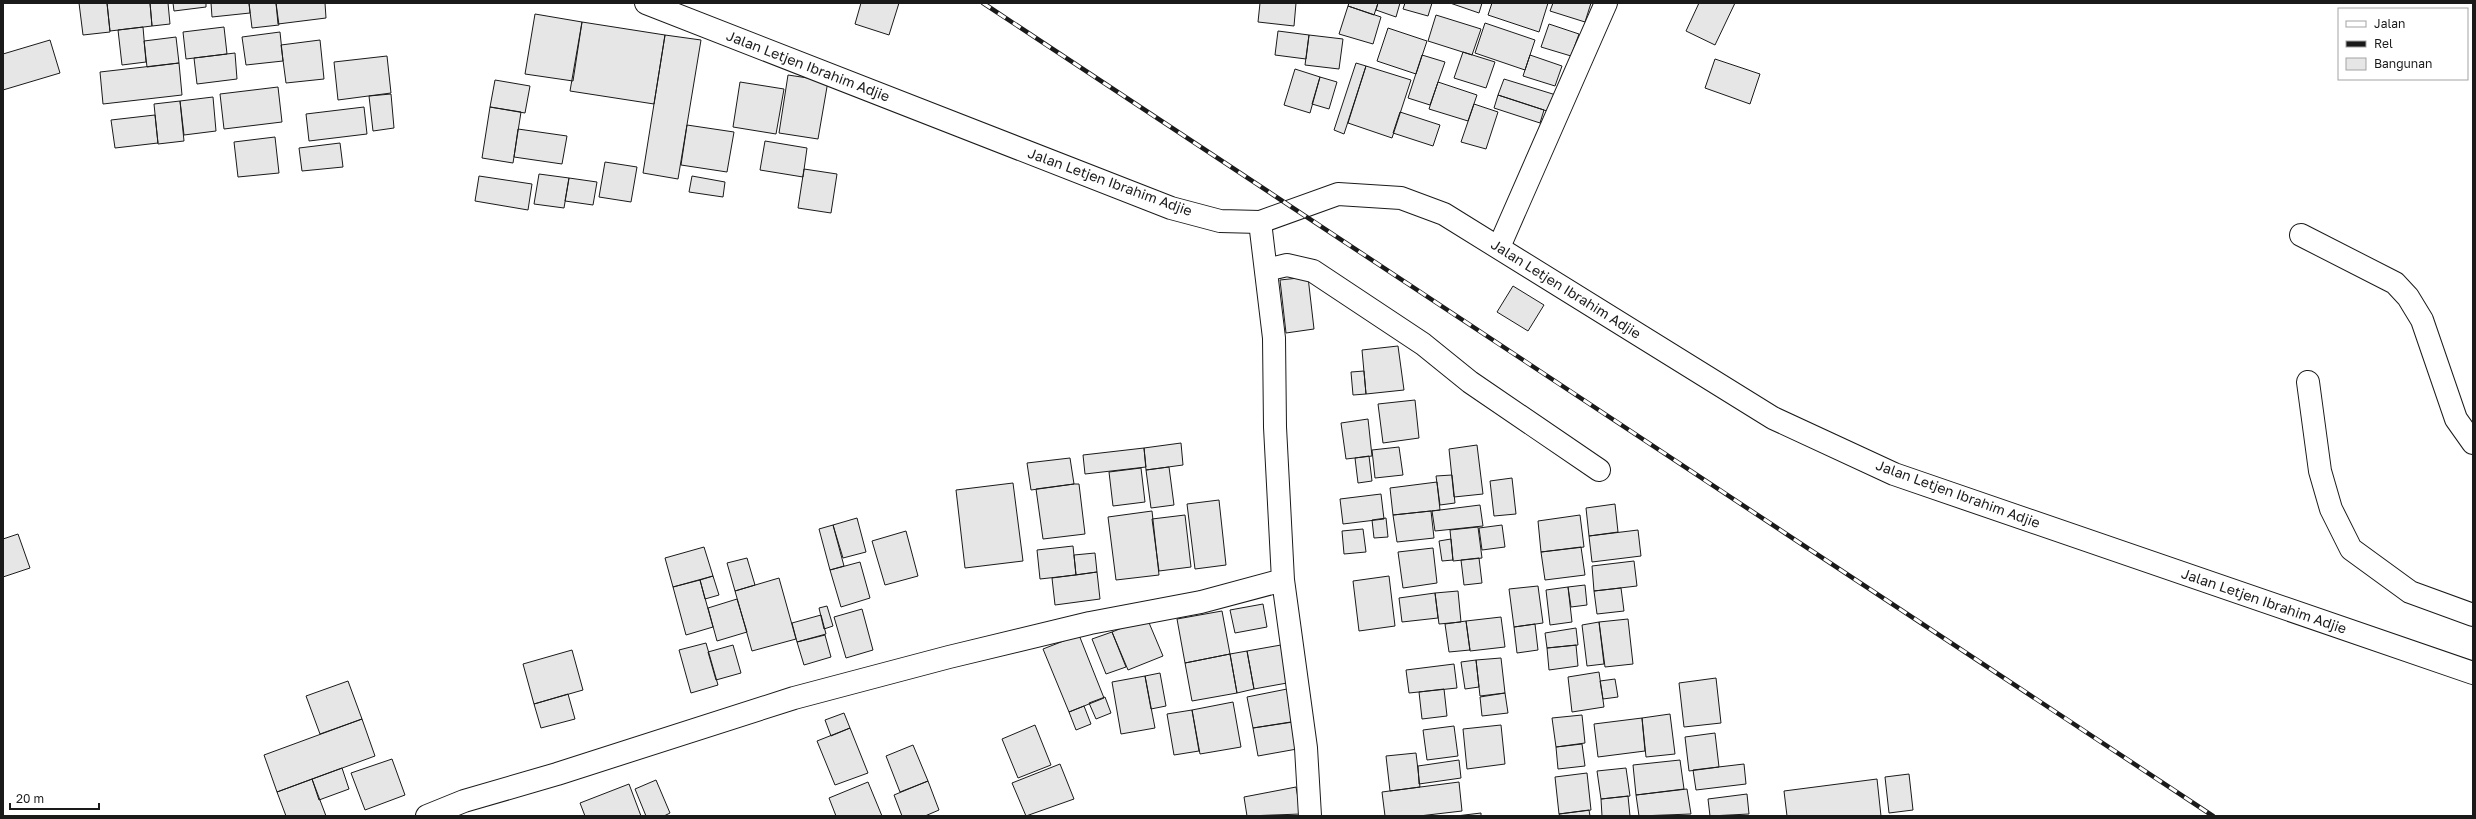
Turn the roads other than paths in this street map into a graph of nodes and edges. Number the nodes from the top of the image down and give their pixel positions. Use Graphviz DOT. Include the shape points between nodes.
graph roads {
  1 [pos="646,3"];
  2 [pos="1606,3"];
  3 [pos="1260,222"];
  4 [pos="2301,235"];
  5 [pos="1499,247"];
  6 [pos="1266,270"];
  7 [pos="2308,382"];
  8 [pos="2473,443"];
  9 [pos="1599,470"];
  10 [pos="1283,580"];
  11 [pos="2473,615"];
  12 [pos="2473,674"];
  13 [pos="468,808"];
  14 [pos="427,816"];
  15 [pos="1310,816"];
  1 -- 3 [label="main road, Jalan Letjen Ibrahim Adjie" via="1171,208 1220,221"];
  2 -- 5 [label="main road"];
  3 -- 5 [label="main road, Jalan Letjen Ibrahim Adjie" via="1338,194 1401,198 1444,214"];
  3 -- 6 [label="main road"];
  4 -- 8 [label="main road" via="2395,284 2408,297 2422,320 2456,419"];
  5 -- 12 [label="main road, Jalan Letjen Ibrahim Adjie" via="1773,418 1894,474"];
  6 -- 9 [label="main road" via="1287,265 1313,271 1423,344 1470,382"];
  6 -- 10 [label="main road" via="1274,338 1275,427"];
  7 -- 11 [label="main road" via="2320,471 2331,509 2351,548 2410,592"];
  10 -- 13 [label="main road" via="1201,602 1090,624 949,657 794,698 556,774"];
  10 -- 15 [label="main road" via="1306,748"];
  13 -- 14 [label="main road"];
}
